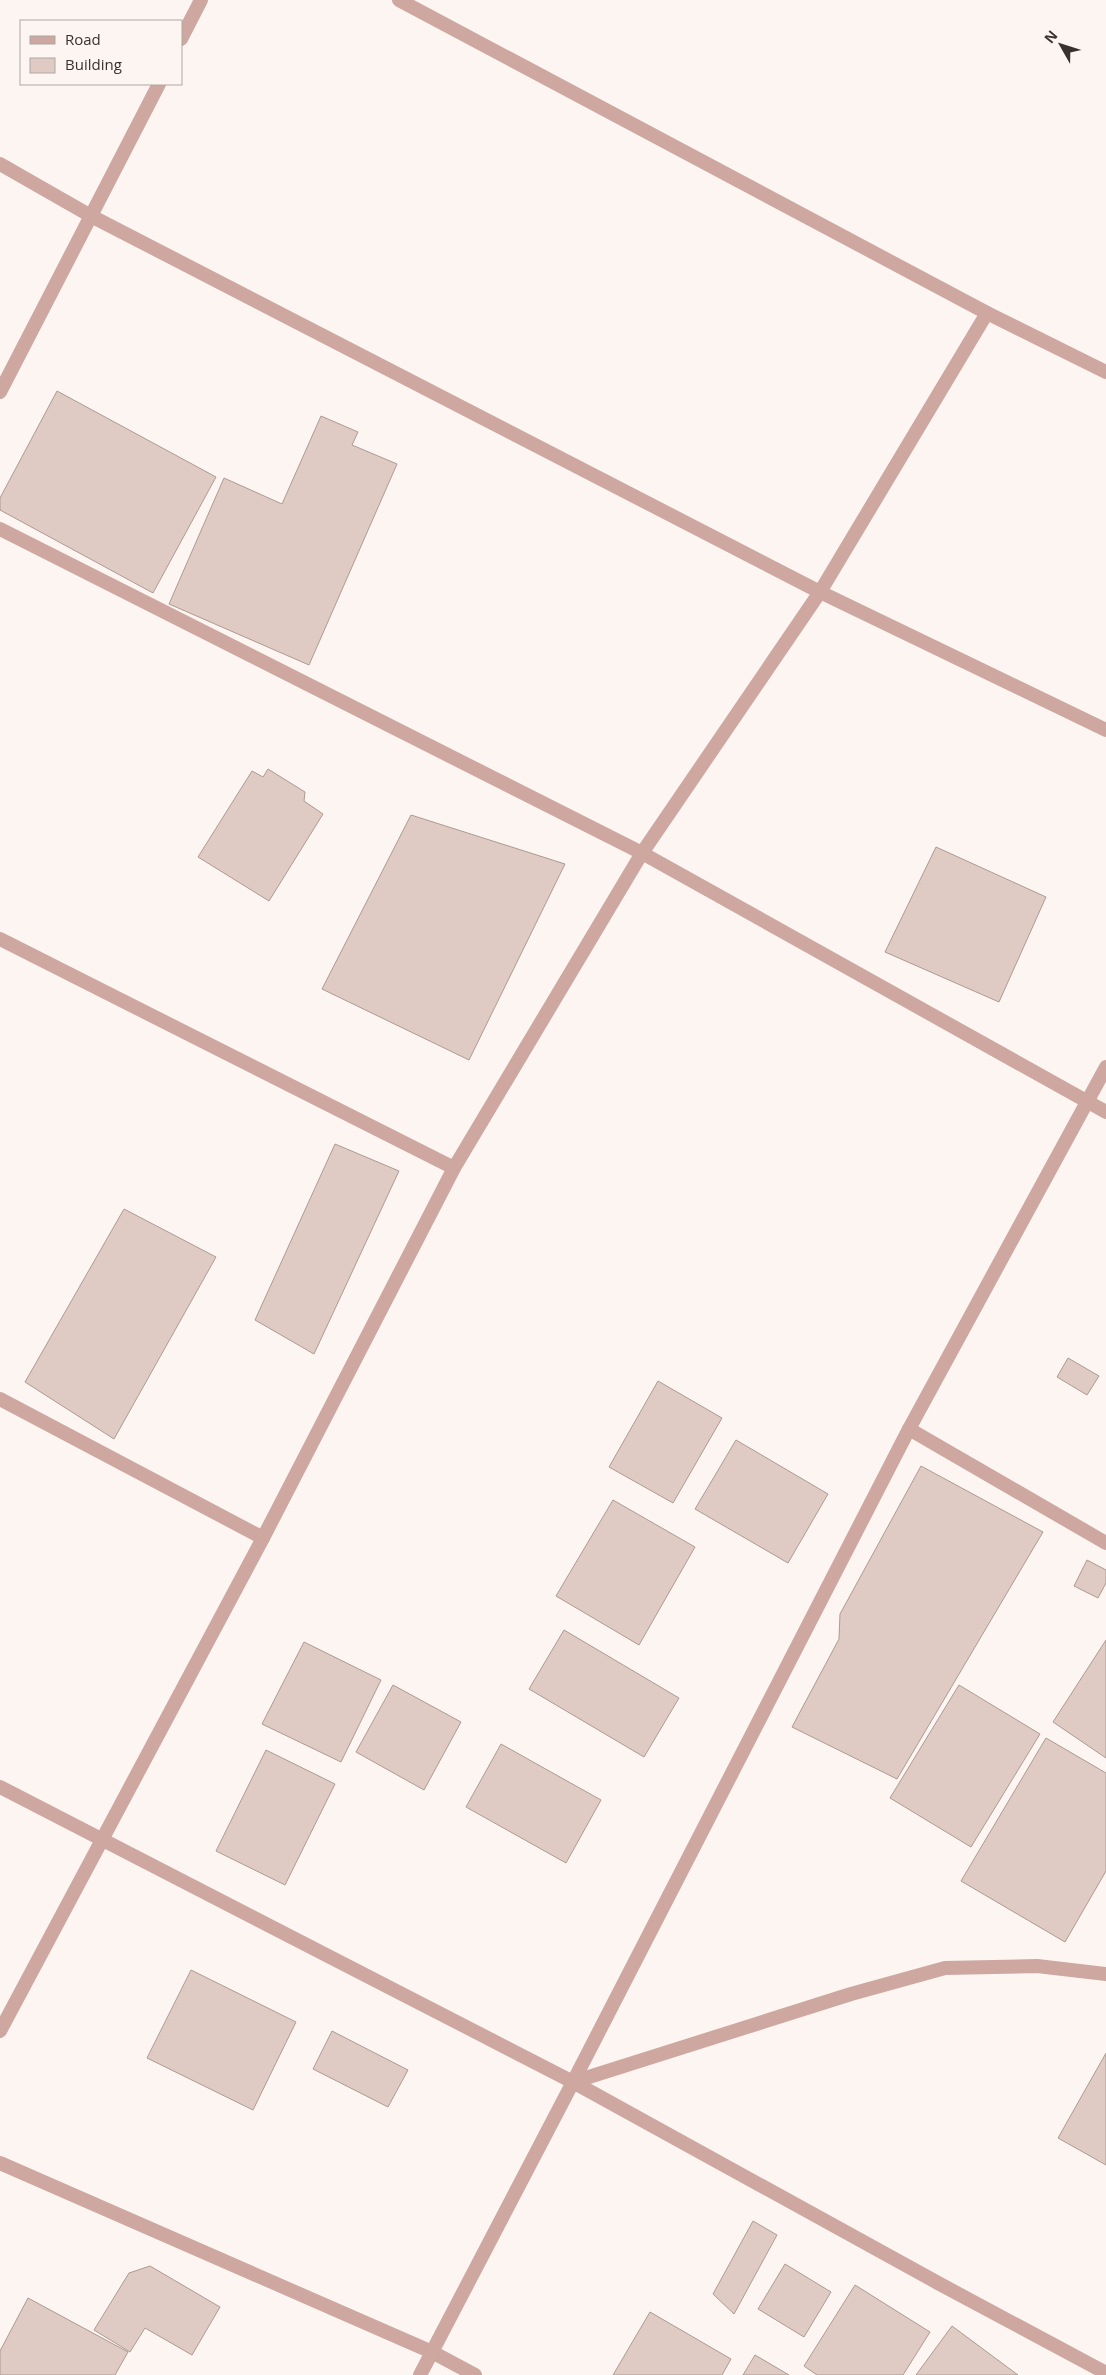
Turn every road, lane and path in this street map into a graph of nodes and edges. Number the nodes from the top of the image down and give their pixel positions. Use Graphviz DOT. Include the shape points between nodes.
graph roads {
  1 [pos="201,0"];
  2 [pos="399,0"];
  3 [pos="182,37"];
  4 [pos="158,85"];
  5 [pos="0,164"];
  6 [pos="91,216"];
  7 [pos="987,312"];
  8 [pos="1106,372"];
  9 [pos="0,392"];
  10 [pos="0,529"];
  11 [pos="820,592"];
  12 [pos="1106,730"];
  13 [pos="642,853"];
  14 [pos="0,939"];
  15 [pos="1106,1067"];
  16 [pos="1088,1102"];
  17 [pos="1106,1112"];
  18 [pos="454,1168"];
  19 [pos="0,1399"];
  20 [pos="909,1429"];
  21 [pos="263,1538"];
  22 [pos="1106,1543"];
  23 [pos="0,1787"];
  24 [pos="104,1840"];
  25 [pos="1106,1974"];
  26 [pos="0,2032"];
  27 [pos="574,2082"];
  28 [pos="0,2163"];
  29 [pos="432,2352"];
  30 [pos="1106,2373"];
  31 [pos="420,2375"];
  32 [pos="475,2375"];
  1 -- 3 [label="street"];
  2 -- 7 [label="street"];
  4 -- 6 [label="street"];
  5 -- 6 [label="street"];
  6 -- 9 [label="street"];
  6 -- 11 [label="street"];
  7 -- 8 [label="street"];
  7 -- 11 [label="street"];
  10 -- 13 [label="street"];
  11 -- 12 [label="street"];
  11 -- 13 [label="street"];
  13 -- 16 [label="street"];
  13 -- 18 [label="street"];
  14 -- 18 [label="street"];
  15 -- 16 [label="street"];
  16 -- 17 [label="street"];
  16 -- 20 [label="street"];
  18 -- 21 [label="street"];
  19 -- 21 [label="street"];
  20 -- 22 [label="street"];
  20 -- 27 [label="street"];
  21 -- 24 [label="street"];
  23 -- 24 [label="street"];
  24 -- 26 [label="street"];
  24 -- 27 [label="street"];
  25 -- 27 [label="street" via="1037,1966 946,1968 851,1994"];
  27 -- 29 [label="street"];
  27 -- 30 [label="street"];
  28 -- 29 [label="street"];
  29 -- 31 [label="street"];
  29 -- 32 [label="street"];
}
